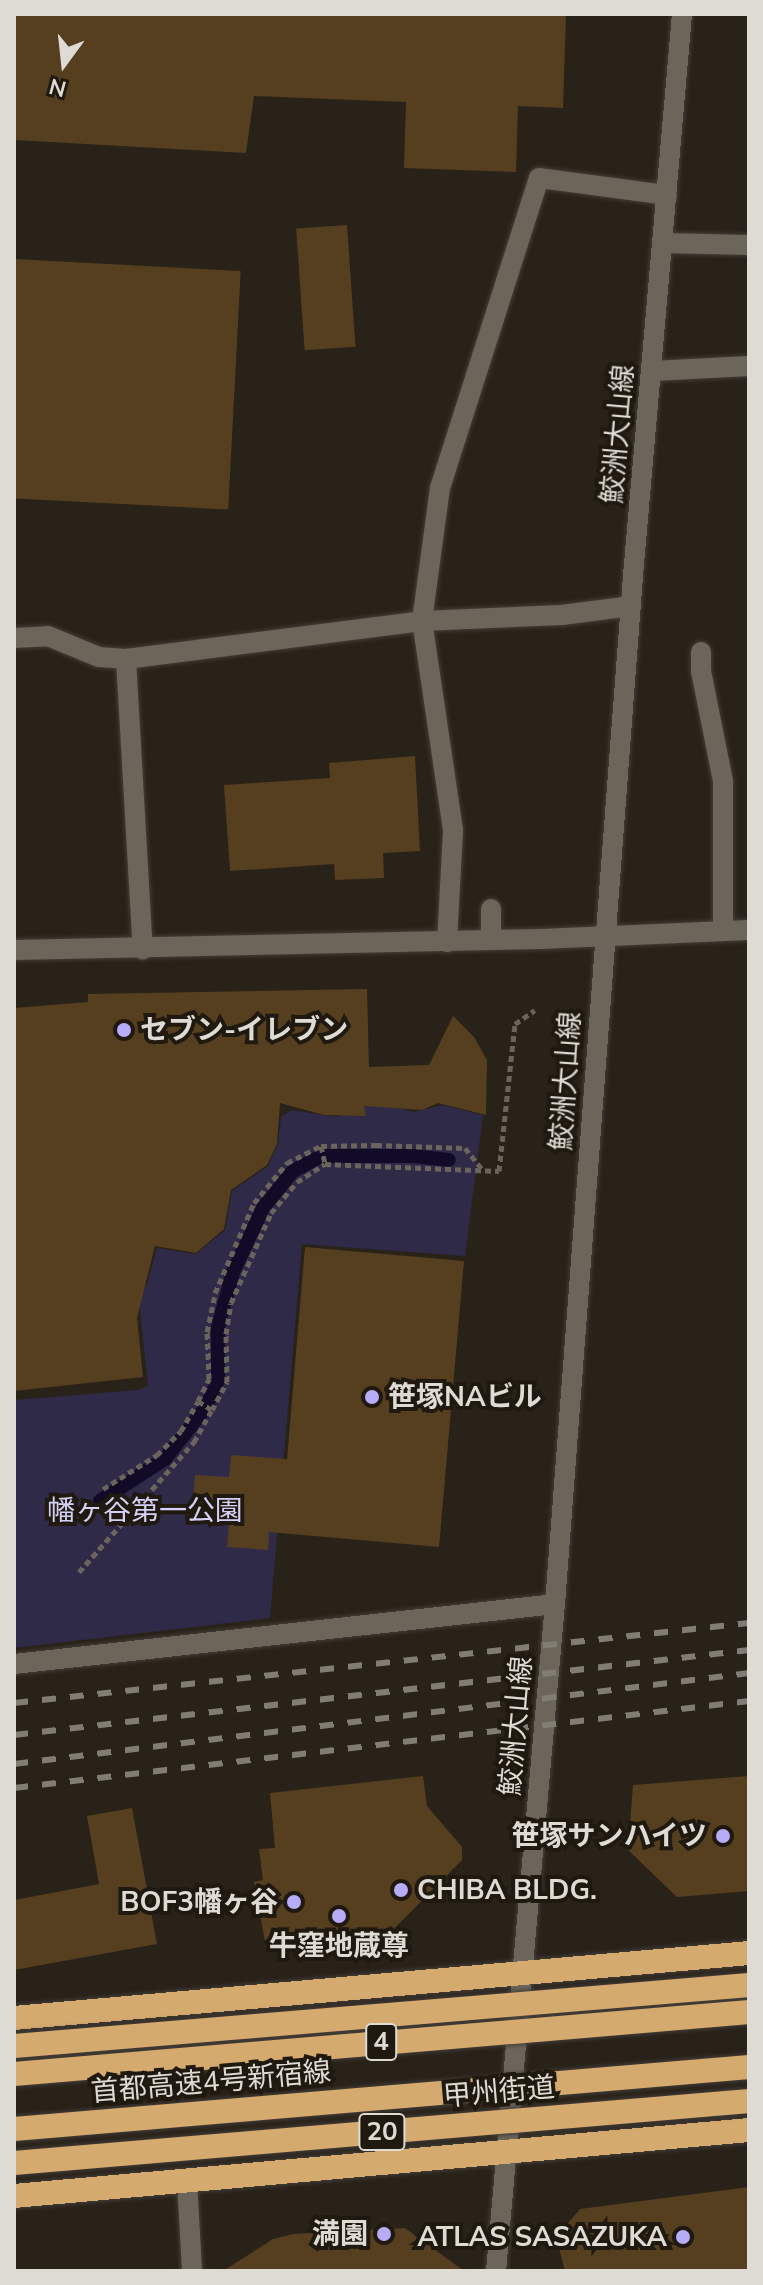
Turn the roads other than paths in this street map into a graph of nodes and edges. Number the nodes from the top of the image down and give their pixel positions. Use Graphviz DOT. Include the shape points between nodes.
graph roads {
  1 [pos="682,14"];
  2 [pos="667,195"];
  3 [pos="662,243"];
  4 [pos="749,245"];
  5 [pos="749,366"];
  6 [pos="653,371"];
  7 [pos="631,606"];
  8 [pos="422,621"];
  9 [pos="14,638"];
  10 [pos="701,652"];
  11 [pos="126,659"];
  12 [pos="491,909"];
  13 [pos="723,930"];
  14 [pos="749,930"];
  15 [pos="605,935"];
  16 [pos="491,940"];
  17 [pos="447,942"];
  18 [pos="14,950"];
  19 [pos="143,950"];
  20 [pos="555,1604"];
  21 [pos="14,1664"];
  22 [pos="749,1953"];
  23 [pos="522,1972"];
  24 [pos="749,1985"];
  25 [pos="749,2012"];
  26 [pos="14,2018"];
  27 [pos="14,2046"];
  28 [pos="749,2067"];
  29 [pos="14,2074"];
  30 [pos="749,2101"];
  31 [pos="14,2129"];
  32 [pos="749,2130"];
  33 [pos="507,2152"];
  34 [pos="14,2163"];
  35 [pos="187,2181"];
  36 [pos="14,2196"];
  37 [pos="192,2271"];
  38 [pos="496,2271"];
  1 -- 2 [label="main road, 鮫洲大山線"];
  2 -- 3 [label="main road, 鮫洲大山線"];
  2 -- 8 [label="main road" via="539,178 440,488"];
  3 -- 4 [label="main road"];
  3 -- 6 [label="main road, 鮫洲大山線"];
  5 -- 6 [label="main road"];
  6 -- 7 [label="main road, 鮫洲大山線"];
  7 -- 8 [label="main road" via="562,615"];
  7 -- 15 [label="main road, 鮫洲大山線"];
  8 -- 11 [label="main road"];
  8 -- 17 [label="main road" via="453,830"];
  9 -- 11 [label="main road" via="48,636 99,657"];
  10 -- 13 [label="main road" via="723,781"];
  11 -- 19 [label="main road"];
  12 -- 16 [label="main road"];
  13 -- 14 [label="main road"];
  13 -- 15 [label="main road"];
  15 -- 16 [label="main road"];
  15 -- 20 [label="main road, 鮫洲大山線"];
  16 -- 17 [label="main road"];
  17 -- 19 [label="main road"];
  18 -- 19 [label="main road"];
  20 -- 21 [label="main road"];
  20 -- 23 [label="main road, 鮫洲大山線"];
  22 -- 23 [label="highway"];
  23 -- 26 [label="highway"];
  23 -- 33 [label="main road, 鮫洲大山線"];
  24 -- 27 [label="highway, bridge"];
  25 -- 29 [label="highway, 首都高速4号新宿線 / 4, bridge"];
  28 -- 31 [label="highway, 首都高速4号新宿線 / 4, bridge"];
  30 -- 34 [label="highway, 甲州街道 / 20, bridge"];
  32 -- 33 [label="highway, 20"];
  33 -- 35 [label="highway, 20"];
  33 -- 38 [label="main road, 鮫洲大山線"];
  35 -- 36 [label="highway, 20"];
  35 -- 37 [label="main road"];
}
